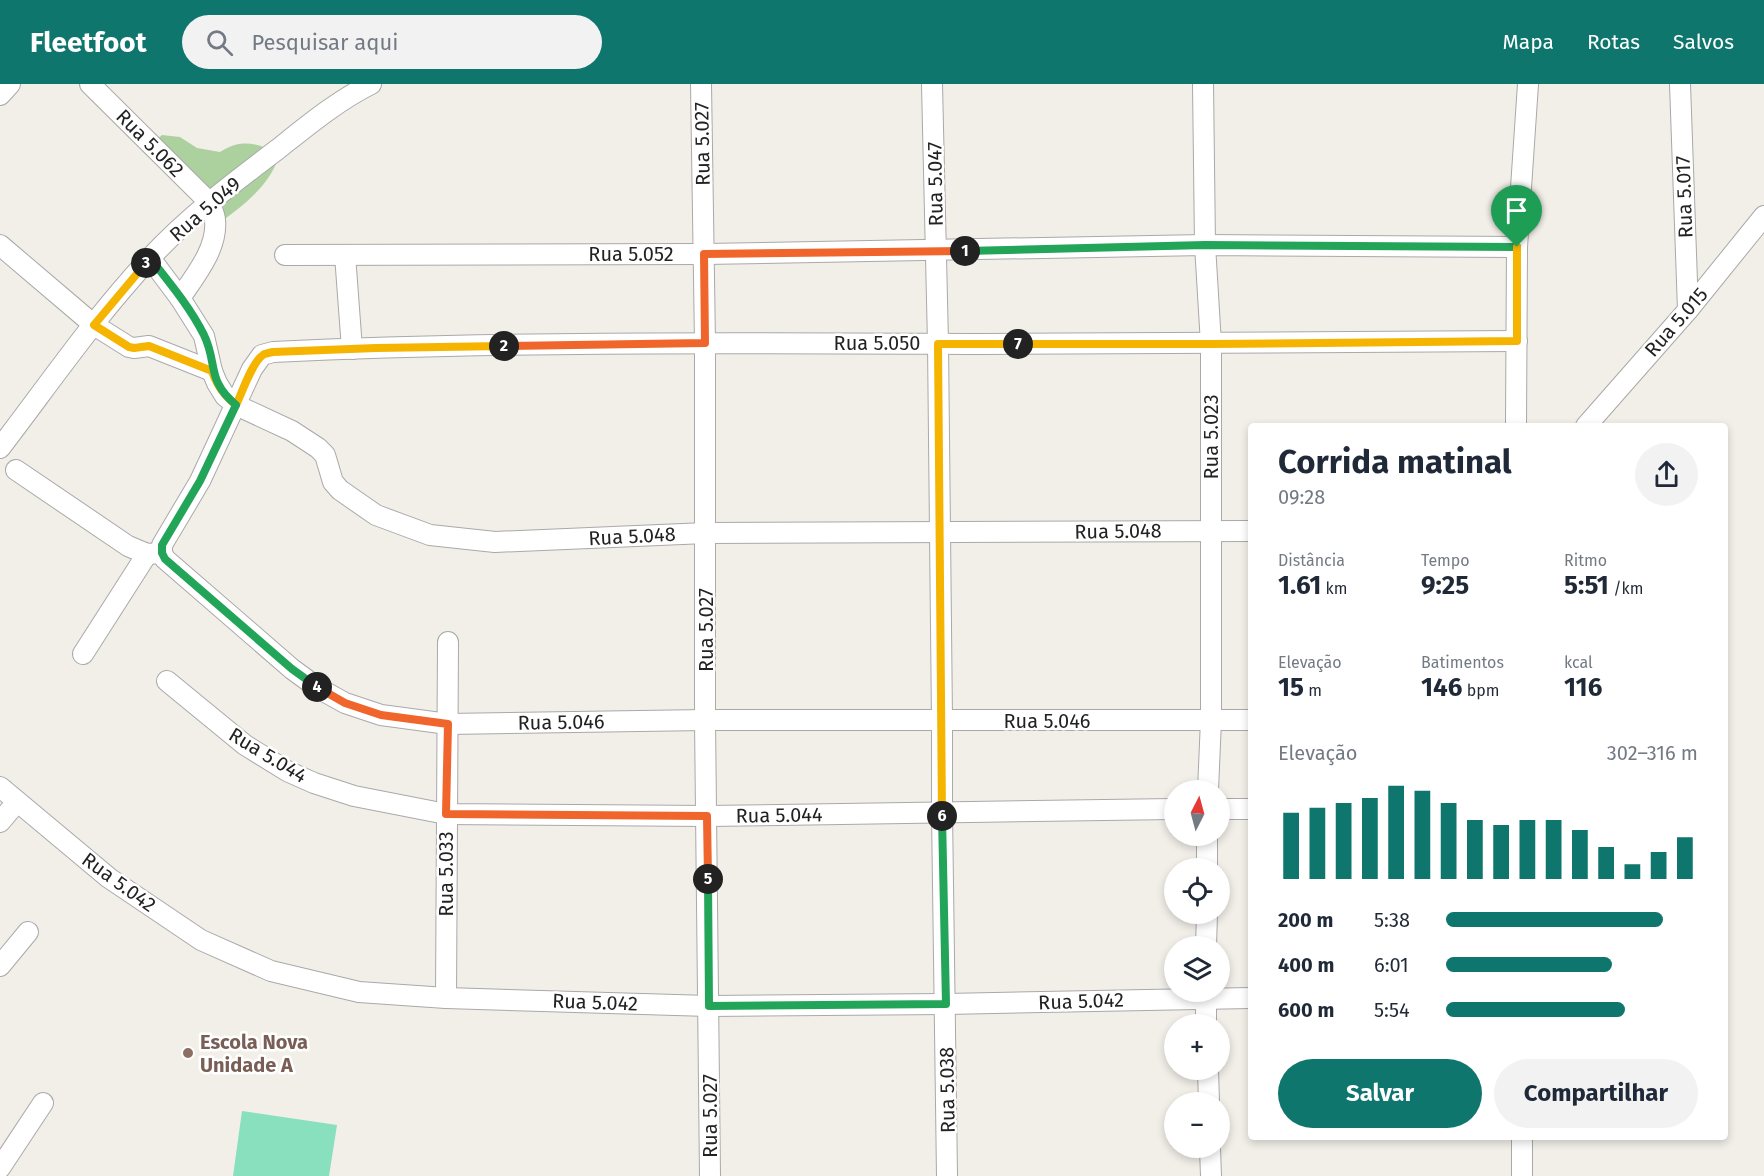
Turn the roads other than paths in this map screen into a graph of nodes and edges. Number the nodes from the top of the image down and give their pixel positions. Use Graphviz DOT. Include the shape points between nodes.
graph roads {
  1 [pos="10,84"];
  2 [pos="90,84"];
  3 [pos="371,84"];
  4 [pos="701,84"];
  5 [pos="932,84"];
  6 [pos="1203,84"];
  7 [pos="1528,84"];
  8 [pos="1680,84"];
  9 [pos="0,95"];
  10 [pos="209,202"];
  11 [pos="1764,216"];
  12 [pos="0,244"];
  13 [pos="1205,245"];
  14 [pos="1517,247"];
  15 [pos="936,251"];
  16 [pos="704,254"];
  17 [pos="285,255"];
  18 [pos="345,255"];
  19 [pos="150,258"];
  20 [pos="180,298"];
  21 [pos="1688,310"];
  22 [pos="94,325"];
  23 [pos="1517,341"];
  24 [pos="705,343"];
  25 [pos="938,344"];
  26 [pos="1211,344"];
  27 [pos="352,348"];
  28 [pos="212,371"];
  29 [pos="236,405"];
  30 [pos="1516,423"];
  31 [pos="1589,423"];
  32 [pos="0,448"];
  33 [pos="16,470"];
  34 [pos="1211,530"];
  35 [pos="1248,531"];
  36 [pos="706,533"];
  37 [pos="940,533"];
  38 [pos="154,553"];
  39 [pos="448,642"];
  40 [pos="84,654"];
  41 [pos="167,681"];
  42 [pos="705,720"];
  43 [pos="1211,720"];
  44 [pos="1248,720"];
  45 [pos="942,722"];
  46 [pos="448,724"];
  47 [pos="1208,780"];
  48 [pos="0,787"];
  49 [pos="17,802"];
  50 [pos="1164,809"];
  51 [pos="1230,809"];
  52 [pos="1248,809"];
  53 [pos="942,812"];
  54 [pos="446,814"];
  55 [pos="707,816"];
  56 [pos="0,822"];
  57 [pos="28,932"];
  58 [pos="0,966"];
  59 [pos="1164,996"];
  60 [pos="1230,996"];
  61 [pos="446,998"];
  62 [pos="1248,998"];
  63 [pos="946,1004"];
  64 [pos="709,1006"];
  65 [pos="43,1103"];
  66 [pos="1522,1140"];
  67 [pos="1210,1158"];
  68 [pos="0,1168"];
  69 [pos="710,1176"];
  70 [pos="947,1176"];
  71 [pos="1211,1176"];
  72 [pos="1522,1176"];
  1 -- 9 [label="street"];
  2 -- 10 [label="street, Rua 5.062"];
  3 -- 10 [label="street, Rua 5.049" via="308,125"];
  4 -- 16 [label="street, Rua 5.027"];
  5 -- 15 [label="street, Rua 5.047"];
  6 -- 13 [label="street, Rua 5.023"];
  7 -- 14 [label="street"];
  8 -- 21 [label="street, Rua 5.017"];
  10 -- 19 [label="street, Rua 5.049"];
  10 -- 20 [label="street" via="215,218 214,235"];
  11 -- 21 [label="street, Rua 5.015"];
  12 -- 22 [label="street"];
  13 -- 14 [label="street, Rua 5.052"];
  13 -- 15 [label="street, Rua 5.052"];
  13 -- 26 [label="street, Rua 5.023"];
  14 -- 23 [label="street"];
  15 -- 16 [label="street, Rua 5.052"];
  15 -- 25 [label="street, Rua 5.047"];
  16 -- 18 [label="street, Rua 5.052"];
  16 -- 24 [label="street, Rua 5.027"];
  17 -- 18 [label="street, Rua 5.052"];
  18 -- 27 [label="street"];
  19 -- 20 [label="street, Rua 5.048"];
  19 -- 22 [label="street, Rua 5.049"];
  20 -- 28 [label="street, Rua 5.048" via="204,336"];
  21 -- 31 [label="street, Rua 5.015"];
  22 -- 28 [label="street" via="129,347 149,346"];
  22 -- 32 [label="street, Rua 5.049"];
  23 -- 26 [label="street, Rua 5.050"];
  23 -- 30 [label="street"];
  24 -- 25 [label="street, Rua 5.050"];
  24 -- 27 [label="street, Rua 5.050"];
  24 -- 36 [label="street, Rua 5.027"];
  25 -- 26 [label="street, Rua 5.050"];
  25 -- 37 [label="street, Rua 5.047"];
  26 -- 34 [label="street, Rua 5.023"];
  27 -- 29 [label="street, Rua 5.050" via="262,355"];
  28 -- 29 [label="street, Rua 5.048" via="225,396"];
  29 -- 36 [label="street, Rua 5.048" via="318,448 325,455 333,482 376,515 430,535 495,542"];
  29 -- 38 [label="street" via="200,481"];
  33 -- 38 [label="street, Rua 5.046" via="128,546"];
  34 -- 35 [label="street, Rua 5.048"];
  34 -- 37 [label="street, Rua 5.048"];
  34 -- 43 [label="street, Rua 5.023"];
  36 -- 37 [label="street, Rua 5.048"];
  36 -- 42 [label="street, Rua 5.027"];
  37 -- 45 [label="street, Rua 5.047"];
  38 -- 40 [label="street"];
  38 -- 46 [label="street, Rua 5.046" via="318,688 345,703 381,715"];
  39 -- 46 [label="street, Rua 5.033"];
  41 -- 54 [label="street, Rua 5.044" via="245,745 287,771 354,796"];
  42 -- 45 [label="street, Rua 5.046"];
  42 -- 46 [label="street, Rua 5.046"];
  42 -- 55 [label="street, Rua 5.027"];
  43 -- 44 [label="street, Rua 5.046"];
  43 -- 45 [label="street, Rua 5.046"];
  43 -- 47 [label="street, Rua 5.023"];
  45 -- 53 [label="street, Rua 5.047"];
  46 -- 54 [label="street, Rua 5.033"];
  48 -- 49 [label="street, Rua 5.042"];
  49 -- 56 [label="street"];
  49 -- 61 [label="street, Rua 5.042" via="109,878 201,940 271,971 359,992"];
  50 -- 53 [label="street, Rua 5.044"];
  51 -- 52 [label="street"];
  53 -- 55 [label="street, Rua 5.044"];
  53 -- 63 [label="street, Rua 5.047"];
  54 -- 55 [label="street, Rua 5.044"];
  54 -- 61 [label="street, Rua 5.033"];
  55 -- 64 [label="street, Rua 5.027"];
  57 -- 58 [label="street"];
  59 -- 63 [label="street, Rua 5.042"];
  60 -- 62 [label="street, Rua 5.042"];
  61 -- 64 [label="street, Rua 5.042"];
  63 -- 64 [label="street, Rua 5.042"];
  63 -- 70 [label="street, Rua 5.038"];
  64 -- 69 [label="street, Rua 5.027"];
  65 -- 68 [label="street"];
  66 -- 72 [label="street"];
  67 -- 71 [label="street"];
}
